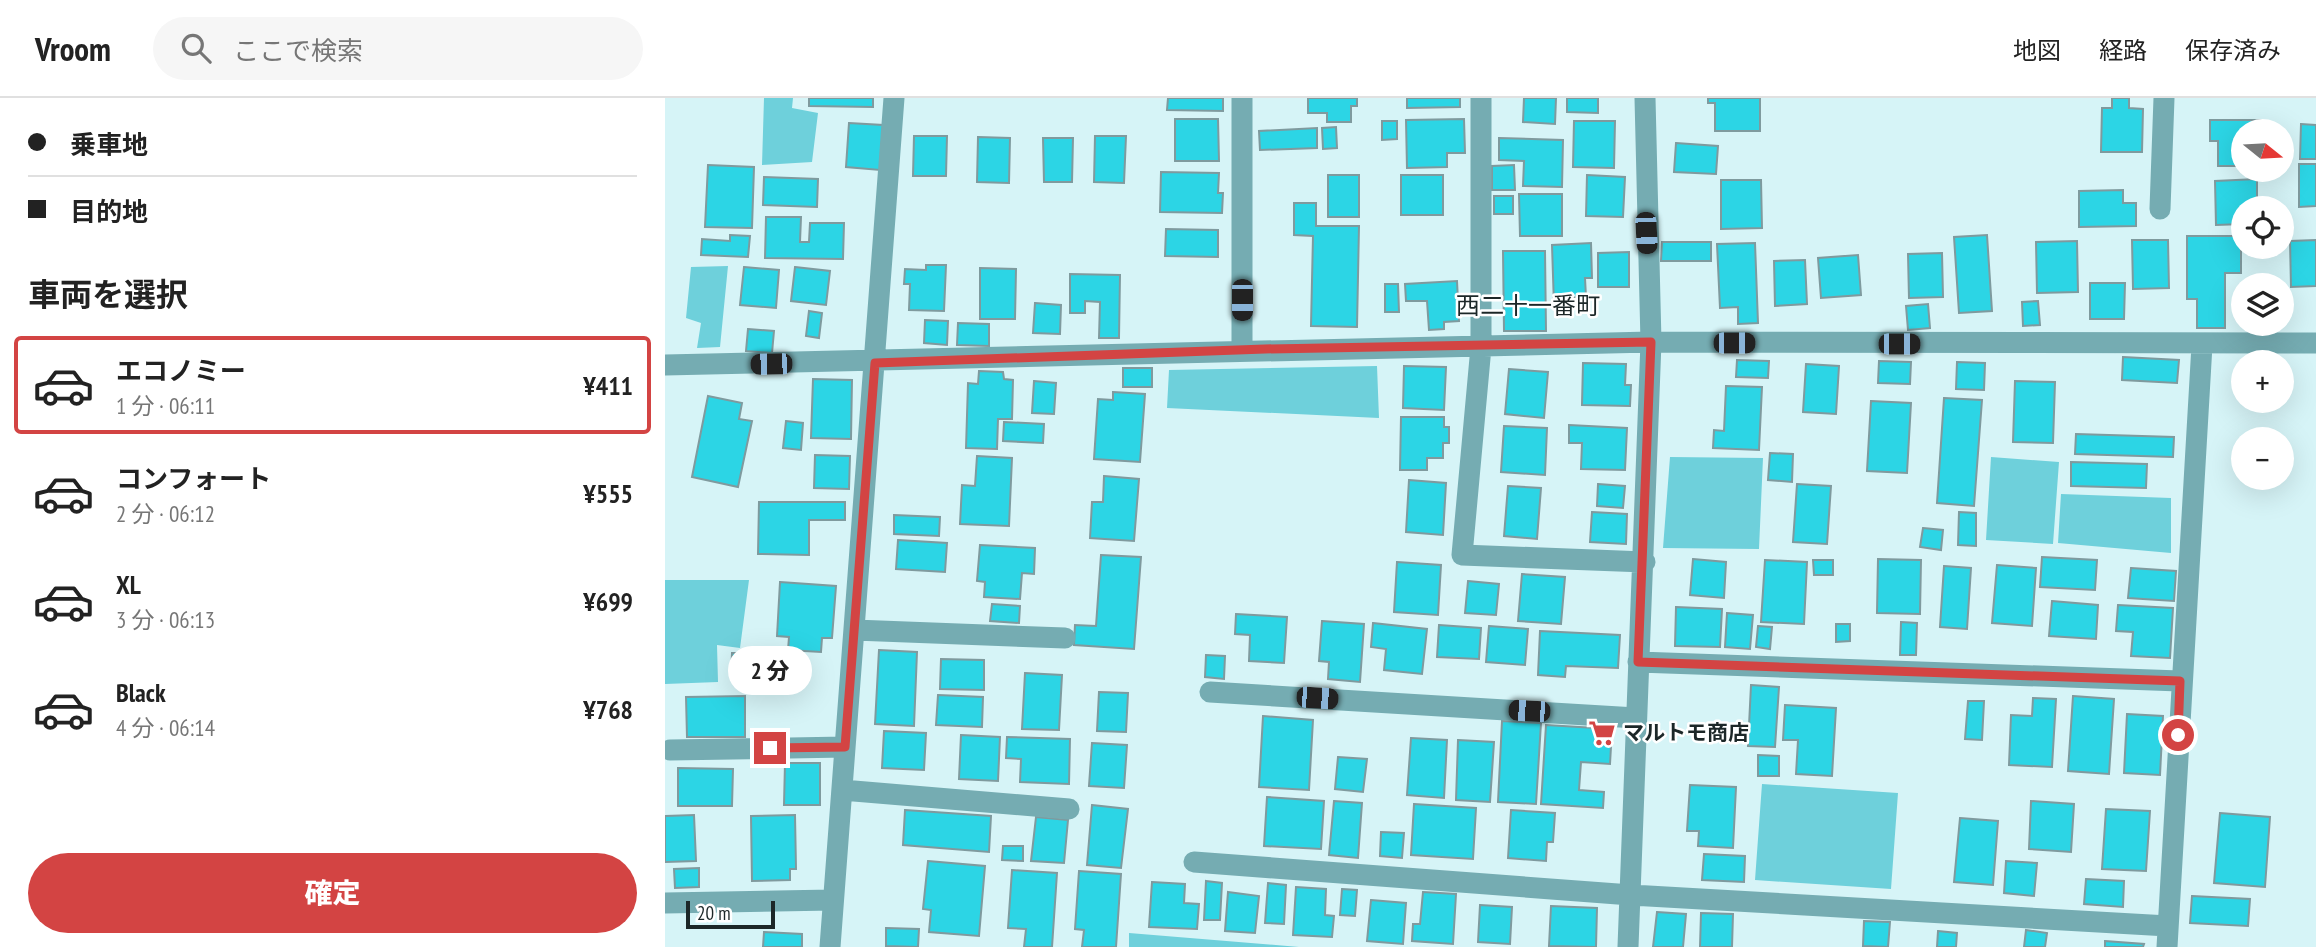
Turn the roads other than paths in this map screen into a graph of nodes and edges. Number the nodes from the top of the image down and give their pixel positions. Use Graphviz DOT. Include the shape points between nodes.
graph roads {
  1 [pos="894,98"];
  2 [pos="1242,98"];
  3 [pos="1481,98"];
  4 [pos="1645,98"];
  5 [pos="2164,98"];
  6 [pos="2160,209"];
  7 [pos="1651,342"];
  8 [pos="2316,343"];
  9 [pos="2202,345"];
  10 [pos="1481,347"];
  11 [pos="1242,350"];
  12 [pos="875,363"];
  13 [pos="665,365"];
  14 [pos="1645,562"];
  15 [pos="855,630"];
  16 [pos="1065,638"];
  17 [pos="1638,662"];
  18 [pos="2180,681"];
  19 [pos="1210,692"];
  20 [pos="1636,718"];
  21 [pos="845,747"];
  22 [pos="670,750"];
  23 [pos="842,790"];
  24 [pos="1069,809"];
  25 [pos="1194,862"];
  26 [pos="1631,895"];
  27 [pos="834,900"];
  28 [pos="665,904"];
  29 [pos="2167,936"];
  30 [pos="830,947"];
  31 [pos="1628,947"];
  1 -- 12 [label="street"];
  2 -- 11 [label="street"];
  3 -- 10 [label="street"];
  4 -- 7 [label="street"];
  5 -- 6 [label="street"];
  7 -- 9 [label="street"];
  7 -- 10 [label="street"];
  7 -- 14 [label="street"];
  8 -- 9 [label="street"];
  9 -- 18 [label="street"];
  10 -- 11 [label="street"];
  10 -- 14 [label="street" via="1462,555"];
  11 -- 12 [label="street"];
  12 -- 13 [label="street"];
  12 -- 15 [label="street"];
  14 -- 17 [label="street"];
  15 -- 16 [label="street"];
  15 -- 21 [label="street"];
  17 -- 18 [label="street"];
  17 -- 20 [label="street"];
  18 -- 29 [label="street"];
  19 -- 20 [label="street"];
  20 -- 26 [label="street"];
  21 -- 22 [label="street"];
  21 -- 23 [label="street"];
  23 -- 24 [label="street"];
  23 -- 27 [label="street"];
  25 -- 26 [label="street"];
  26 -- 29 [label="street"];
  26 -- 31 [label="street"];
  27 -- 28 [label="street"];
  27 -- 30 [label="street"];
}
